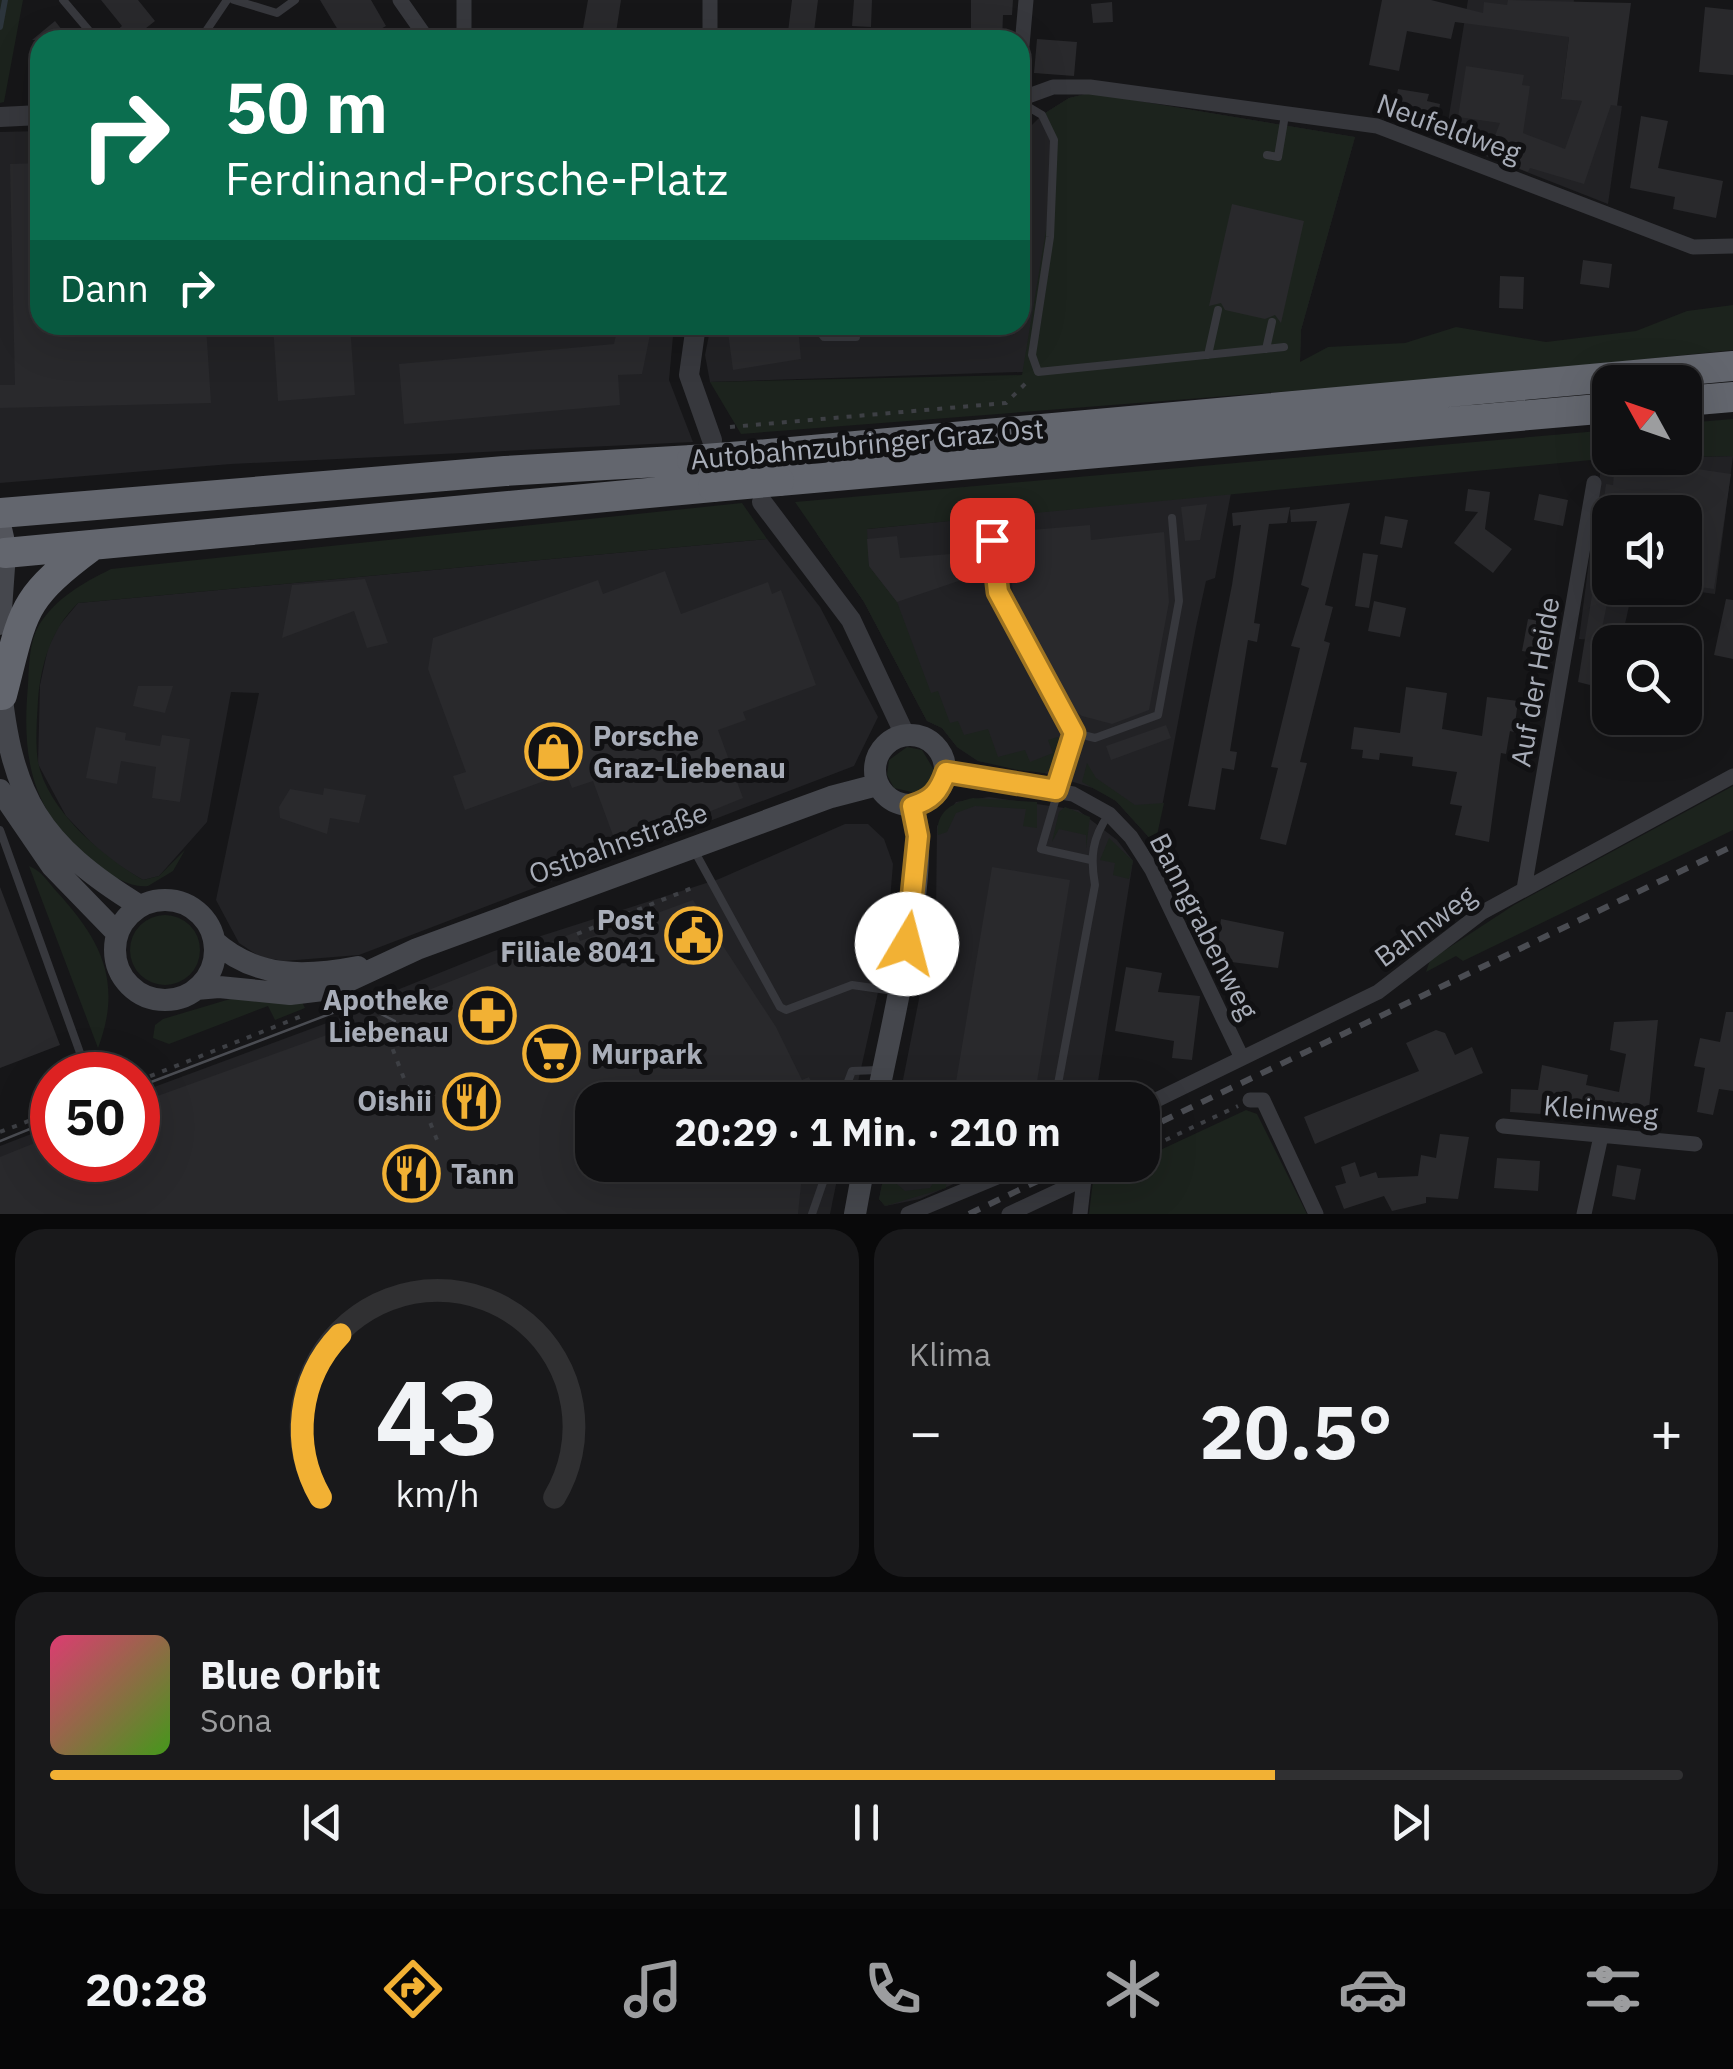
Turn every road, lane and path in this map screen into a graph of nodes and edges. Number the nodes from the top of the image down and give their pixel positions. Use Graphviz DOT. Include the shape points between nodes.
graph roads {
  1 [pos="63,0"];
  2 [pos="230,0"];
  3 [pos="295,0"];
  4 [pos="400,0"];
  5 [pos="464,0"];
  6 [pos="710,0"];
  7 [pos="1026,0"];
  8 [pos="89,30"];
  9 [pos="208,30"];
  10 [pos="421,30"];
  11 [pos="464,30"];
  12 [pos="710,30"];
  13 [pos="1023,30"];
  14 [pos="1030,96"];
  15 [pos="1030,107"];
  16 [pos="1285,115"];
  17 [pos="30,116"];
  18 [pos="0,118"];
  19 [pos="1267,155"];
  20 [pos="1733,246"];
  21 [pos="1218,310"];
  22 [pos="1272,322"];
  23 [pos="695,335"];
  24 [pos="822,335"];
  25 [pos="856,337"];
  26 [pos="1284,347"];
  27 [pos="1266,349"];
  28 [pos="1208,355"];
  29 [pos="1733,366"];
  30 [pos="1038,372"];
  31 [pos="1733,397"];
  32 [pos="1702,400"];
  33 [pos="1592,410"];
  34 [pos="711,442"];
  35 [pos="434,476"];
  36 [pos="1594,483"];
  37 [pos="770,492"];
  38 [pos="0,494"];
  39 [pos="0,513"];
  40 [pos="1172,518"];
  41 [pos="992,540"];
  42 [pos="2,546"];
  43 [pos="92,546"];
  44 [pos="0,624"];
  45 [pos="1,686"];
  46 [pos="1074,733"];
  47 [pos="904,735"];
  48 [pos="946,772"];
  49 [pos="1733,776"];
  50 [pos="877,785"];
  51 [pos="0,790"];
  52 [pos="1056,790"];
  53 [pos="912,806"];
  54 [pos="1109,814"];
  55 [pos="0,830"];
  56 [pos="694,849"];
  57 [pos="1091,860"];
  58 [pos="1524,888"];
  59 [pos="688,890"];
  60 [pos="140,906"];
  61 [pos="117,934"];
  62 [pos="577,934"];
  63 [pos="214,941"];
  64 [pos="381,963"];
  65 [pos="196,989"];
  66 [pos="898,992"];
  67 [pos="400,1001"];
  68 [pos="346,1002"];
  69 [pos="310,1012"];
  70 [pos="399,1031"];
  71 [pos="625,1044"];
  72 [pos="80,1052"];
  73 [pos="1242,1058"];
  74 [pos="596,1067"];
  75 [pos="872,1069"];
  76 [pos="160,1072"];
  77 [pos="845,1082"];
  78 [pos="874,1082"];
  79 [pos="1058,1082"];
  80 [pos="1160,1099"];
  81 [pos="1250,1100"];
  82 [pos="416,1110"];
  83 [pos="408,1113"];
  84 [pos="30,1120"];
  85 [pos="1503,1126"];
  86 [pos="0,1132"];
  87 [pos="1601,1136"];
  88 [pos="1160,1142"];
  89 [pos="1694,1144"];
  90 [pos="439,1145"];
  91 [pos="823,1182"];
  92 [pos="861,1182"];
  93 [pos="985,1182"];
  94 [pos="812,1214"];
  95 [pos="855,1214"];
  96 [pos="908,1214"];
  97 [pos="1009,1214"];
  98 [pos="1080,1214"];
  99 [pos="1316,1214"];
  100 [pos="1584,1214"];
  1 -- 8 [label="lane"];
  2 -- 3 [label="lane" via="277,13"];
  2 -- 9 [label="lane"];
  4 -- 10 [label="street"];
  5 -- 11 [label="street"];
  6 -- 12 [label="street"];
  7 -- 13 [label="street"];
  14 -- 16 [label="street, Neufeldweg" via="1052,87 1090,87"];
  15 -- 30 [label="lane" via="1054,140 1050,236 1032,355"];
  16 -- 19 [label="lane" via="1278,157"];
  16 -- 20 [label="street, Neufeldweg" via="1377,126 1693,247"];
  17 -- 18 [label="street"];
  21 -- 28 [label="lane"];
  22 -- 27 [label="lane"];
  23 -- 34 [label="street" via="689,374"];
  24 -- 25 [label="lane"];
  26 -- 27 [label="lane"];
  27 -- 28 [label="lane"];
  28 -- 30 [label="lane"];
  29 -- 34 [label="highway, Autobahnzubringer Graz Ost, bridge" via="756,455"];
  30 -- 34 [label="path" via="1006,403"];
  31 -- 32 [label="highway"];
  33 -- 37 [label="highway, Autobahnzubringer Graz Ost"];
  34 -- 35 [label="highway, Autobahnzubringer Graz Ost"];
  35 -- 38 [label="highway" via="410,464"];
  35 -- 39 [label="highway, Autobahnzubringer Graz Ost"];
  36 -- 58 [label="street, Auf der Heide"];
  37 -- 43 [label="highway, Autobahnzubringer Graz Ost, bridge" via="713,488"];
  37 -- 47 [label="street" via="851,620"];
  40 -- 46 [label="lane" via="1179,602 1158,715 1096,738"];
  41 -- 46 [label="lane" via="998,592"];
  42 -- 43 [label="highway, Autobahnzubringer Graz Ost"];
  42 -- 44 [label="main road"];
  43 -- 45 [label="highway" via="28,603"];
  45 -- 60 [label="main road" via="8,748 26,801 72,857"];
  46 -- 52 [label="lane"];
  47 -- 48 [label="main road" via="929,740"];
  47 -- 50 [label="main road" via="878,754"];
  48 -- 52 [label="street, Banngrabenweg"];
  48 -- 53 [label="main road" via="928,801"];
  49 -- 58 [label="street, Bahnweg"];
  50 -- 53 [label="main road" via="891,802"];
  50 -- 56 [label="main road, Ostbahnstraße"];
  51 -- 61 [label="main road" via="52,866"];
  52 -- 54 [label="street, Banngrabenweg"];
  52 -- 57 [label="lane" via="1040,848"];
  53 -- 66 [label="main road" via="918,836 913,908"];
  54 -- 57 [label="lane"];
  54 -- 73 [label="street, Banngrabenweg" via="1152,870"];
  55 -- 72 [label="lane"];
  56 -- 64 [label="main road, Ostbahnstraße"];
  56 -- 66 [label="lane" via="780,1006 786,1010 852,985"];
  57 -- 79 [label="lane" via="1095,885"];
  58 -- 73 [label="street, Bahnweg" via="1378,992"];
  59 -- 62 [label="path"];
  60 -- 61 [label="main road"];
  60 -- 63 [label="main road, Ostbahnstraße" via="162,899 185,903 204,918"];
  61 -- 65 [label="main road, Ostbahnstraße" via="118,970 139,993 163,1000"];
  63 -- 64 [label="main road, Ostbahnstraße" via="266,971 327,973"];
  63 -- 65 [label="main road" via="212,968"];
  64 -- 65 [label="main road, Ostbahnstraße" via="309,993"];
  66 -- 75 [label="main road"];
  67 -- 68 [label="path"];
  69 -- 76 [label="path"];
  70 -- 82 [label="path" via="385,1038"];
  71 -- 74 [label="path"];
  73 -- 80 [label="street, Bahnweg"];
  75 -- 77 [label="lane"];
  75 -- 78 [label="main road"];
  81 -- 88 [label="path"];
  81 -- 99 [label="street" via="1263,1100"];
  82 -- 83 [label="path"];
  82 -- 90 [label="path" via="426,1112"];
  84 -- 86 [label="path"];
  85 -- 87 [label="street, Kleinweg"];
  87 -- 89 [label="street, Kleinweg"];
  87 -- 100 [label="street"];
  91 -- 94 [label="lane"];
  92 -- 95 [label="main road"];
  93 -- 96 [label="street"];
  97 -- 98 [label="street" via="1084,1178"];
}
